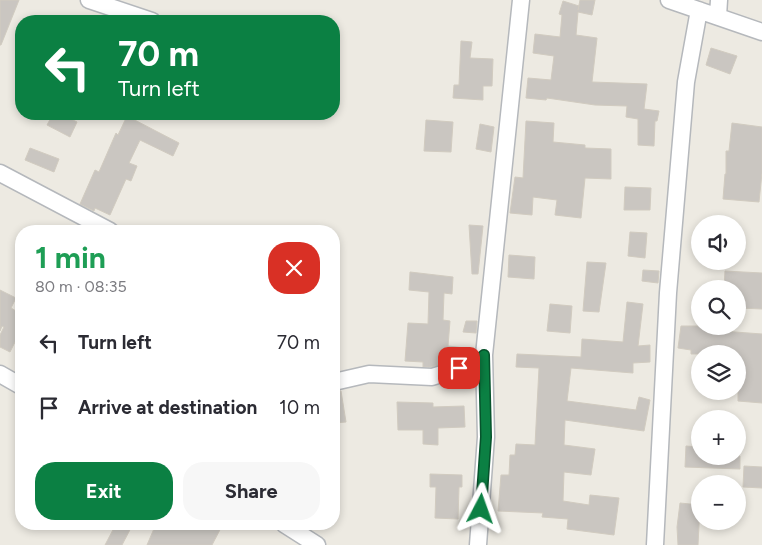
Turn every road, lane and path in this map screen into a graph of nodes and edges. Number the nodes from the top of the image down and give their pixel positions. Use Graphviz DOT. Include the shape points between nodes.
graph roads {
  1 [pos="89,0"];
  2 [pos="521,0"];
  3 [pos="669,0"];
  4 [pos="718,8"];
  5 [pos="699,10"];
  6 [pos="136,15"];
  7 [pos="762,32"];
  8 [pos="0,172"];
  9 [pos="99,225"];
  10 [pos="484,355"];
  11 [pos="0,374"];
  12 [pos="340,381"];
  13 [pos="15,383"];
  14 [pos="293,530"];
  15 [pos="317,545"];
  16 [pos="478,545"];
  17 [pos="655,545"];
  1 -- 6 [label="street"];
  2 -- 10 [label="street"];
  3 -- 5 [label="street"];
  4 -- 5 [label="street"];
  4 -- 7 [label="street"];
  5 -- 17 [label="street" via="686,82 668,293"];
  8 -- 9 [label="street"];
  10 -- 12 [label="street" via="476,362 432,376 369,374"];
  10 -- 16 [label="street" via="486,437"];
  11 -- 13 [label="street"];
  14 -- 15 [label="street"];
}
